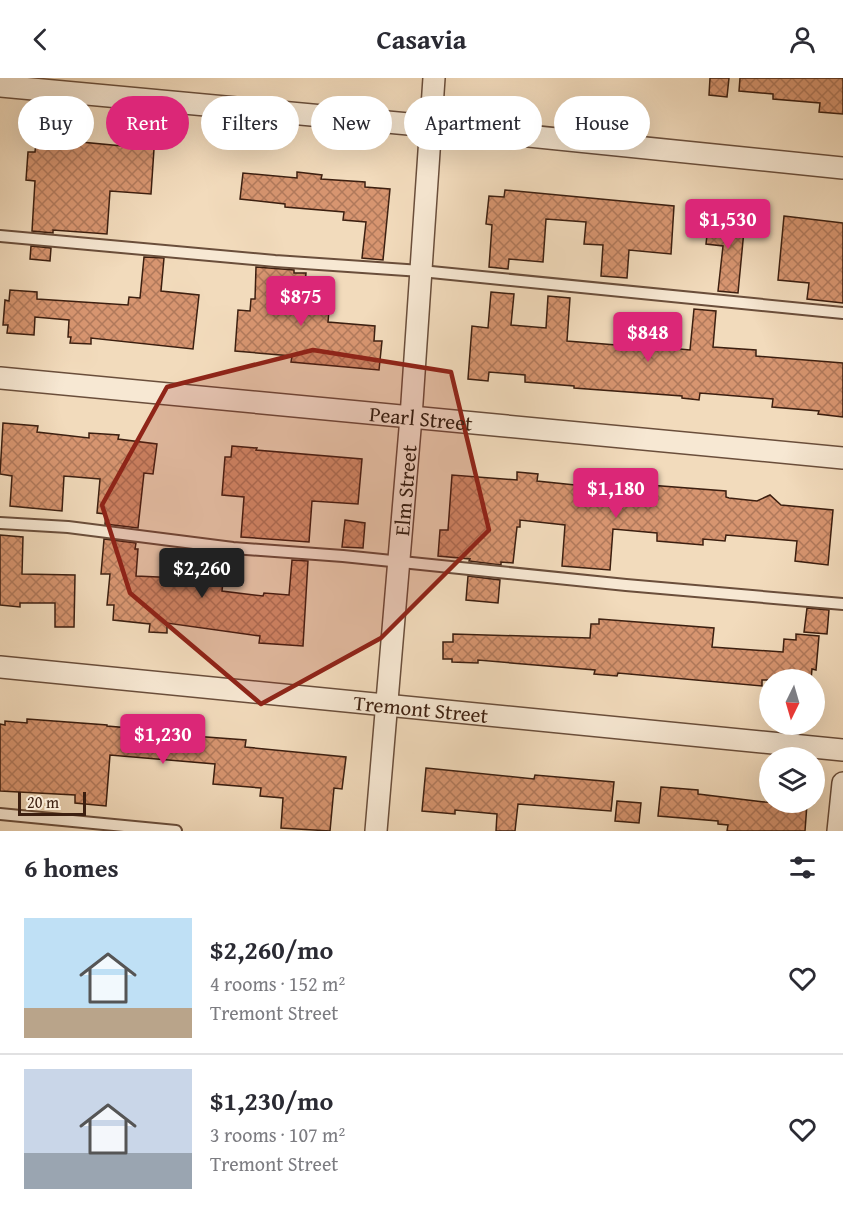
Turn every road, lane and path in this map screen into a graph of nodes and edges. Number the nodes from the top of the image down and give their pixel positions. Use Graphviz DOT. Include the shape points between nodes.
graph roads {
  1 [pos="434,78"];
  2 [pos="0,86"];
  3 [pos="432,96"];
  4 [pos="404,124"];
  5 [pos="542,137"];
  6 [pos="429,150"];
  7 [pos="843,168"];
  8 [pos="0,236"];
  9 [pos="421,271"];
  10 [pos="843,313"];
  11 [pos="0,378"];
  12 [pos="411,417"];
  13 [pos="843,458"];
  14 [pos="0,523"];
  15 [pos="399,562"];
  16 [pos="843,603"];
  17 [pos="0,667"];
  18 [pos="387,706"];
  19 [pos="843,750"];
  20 [pos="843,783"];
  21 [pos="0,814"];
  22 [pos="176,831"];
  23 [pos="376,831"];
  24 [pos="838,831"];
  1 -- 3 [label="street, Elm Street"];
  2 -- 4 [label="street"];
  5 -- 7 [label="street"];
  6 -- 9 [label="street, Elm Street"];
  8 -- 9 [label="lane"];
  9 -- 10 [label="lane"];
  9 -- 12 [label="street, Elm Street"];
  11 -- 12 [label="street, Pearl Street"];
  12 -- 13 [label="street, Pearl Street"];
  12 -- 15 [label="street, Elm Street"];
  14 -- 15 [label="lane"];
  15 -- 16 [label="lane"];
  15 -- 18 [label="street, Elm Street"];
  17 -- 18 [label="street, Tremont Street"];
  18 -- 19 [label="street, Tremont Street"];
  18 -- 23 [label="street, Elm Street"];
  20 -- 24 [label="street"];
  21 -- 22 [label="lane"];
}
